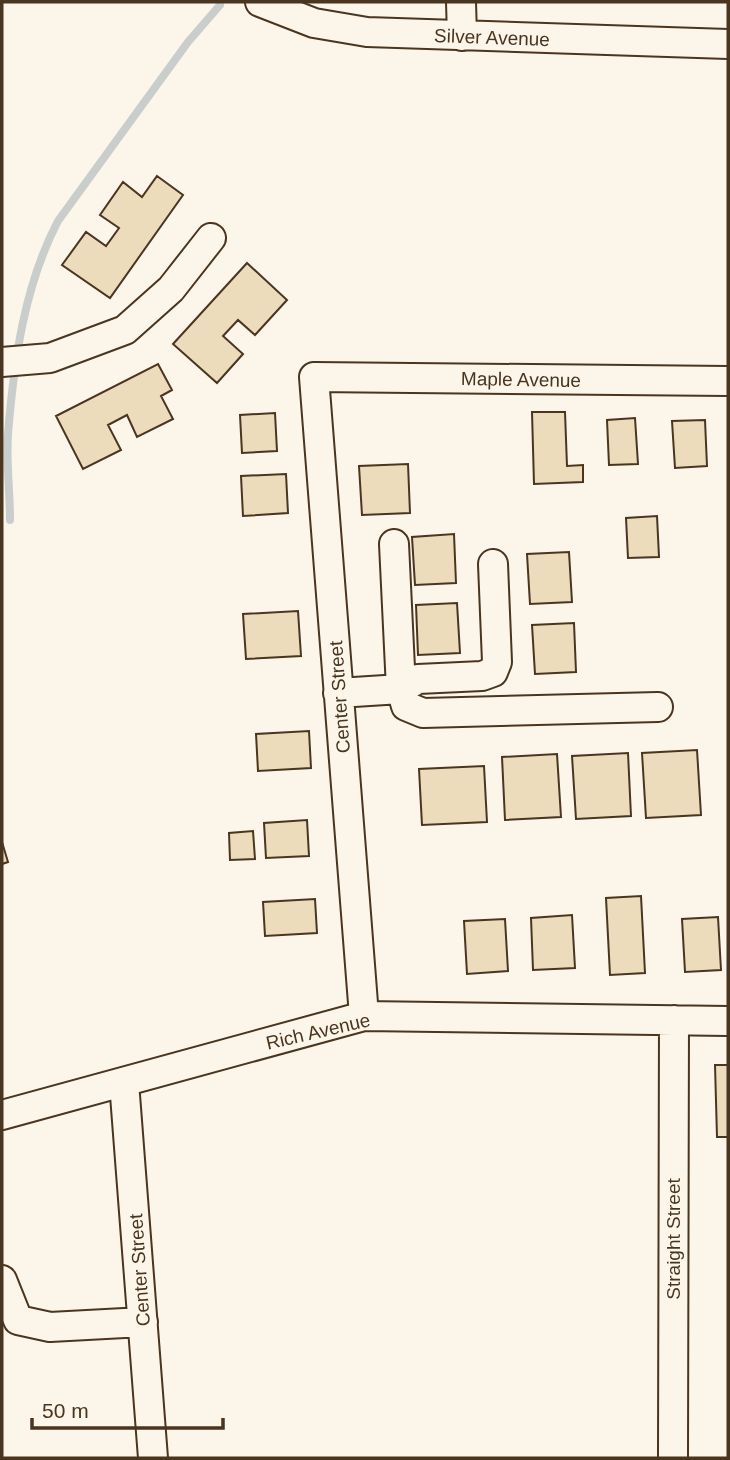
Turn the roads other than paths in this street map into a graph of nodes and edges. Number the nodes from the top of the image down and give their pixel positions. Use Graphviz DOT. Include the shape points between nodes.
graph roads {
  1 [pos="261,2"];
  2 [pos="461,2"];
  3 [pos="462,36"];
  4 [pos="728,44"];
  5 [pos="211,237"];
  6 [pos="2,362"];
  7 [pos="314,377"];
  8 [pos="728,382"];
  9 [pos="394,544"];
  10 [pos="493,564"];
  11 [pos="401,689"];
  12 [pos="338,693"];
  13 [pos="658,706"];
  14 [pos="363,1016"];
  15 [pos="674,1020"];
  16 [pos="728,1021"];
  17 [pos="124,1082"];
  18 [pos="2,1115"];
  19 [pos="2,1281"];
  20 [pos="143,1322"];
  21 [pos="153,1458"];
  22 [pos="673,1458"];
  1 -- 3 [label="street, Silver Avenue" via="314,23 367,32"];
  2 -- 3 [label="street"];
  3 -- 4 [label="street, Silver Avenue"];
  5 -- 6 [label="street" via="171,289 125,330 50,358"];
  7 -- 8 [label="street, Maple Avenue"];
  7 -- 12 [label="street, Center Street"];
  9 -- 11 [label="street"];
  10 -- 11 [label="street" via="497,662 493,671 482,676 418,679"];
  11 -- 12 [label="street"];
  11 -- 13 [label="street" via="406,706 423,713"];
  12 -- 14 [label="street, Center Street"];
  14 -- 15 [label="street, Rich Avenue"];
  14 -- 17 [label="street, Rich Avenue"];
  15 -- 16 [label="street, Rich Avenue"];
  15 -- 22 [label="street, Straight Street"];
  17 -- 18 [label="street, Rich Avenue"];
  17 -- 20 [label="street, Center Street"];
  19 -- 20 [label="street" via="18,1320 50,1328"];
  20 -- 21 [label="street, Center Street"];
}
